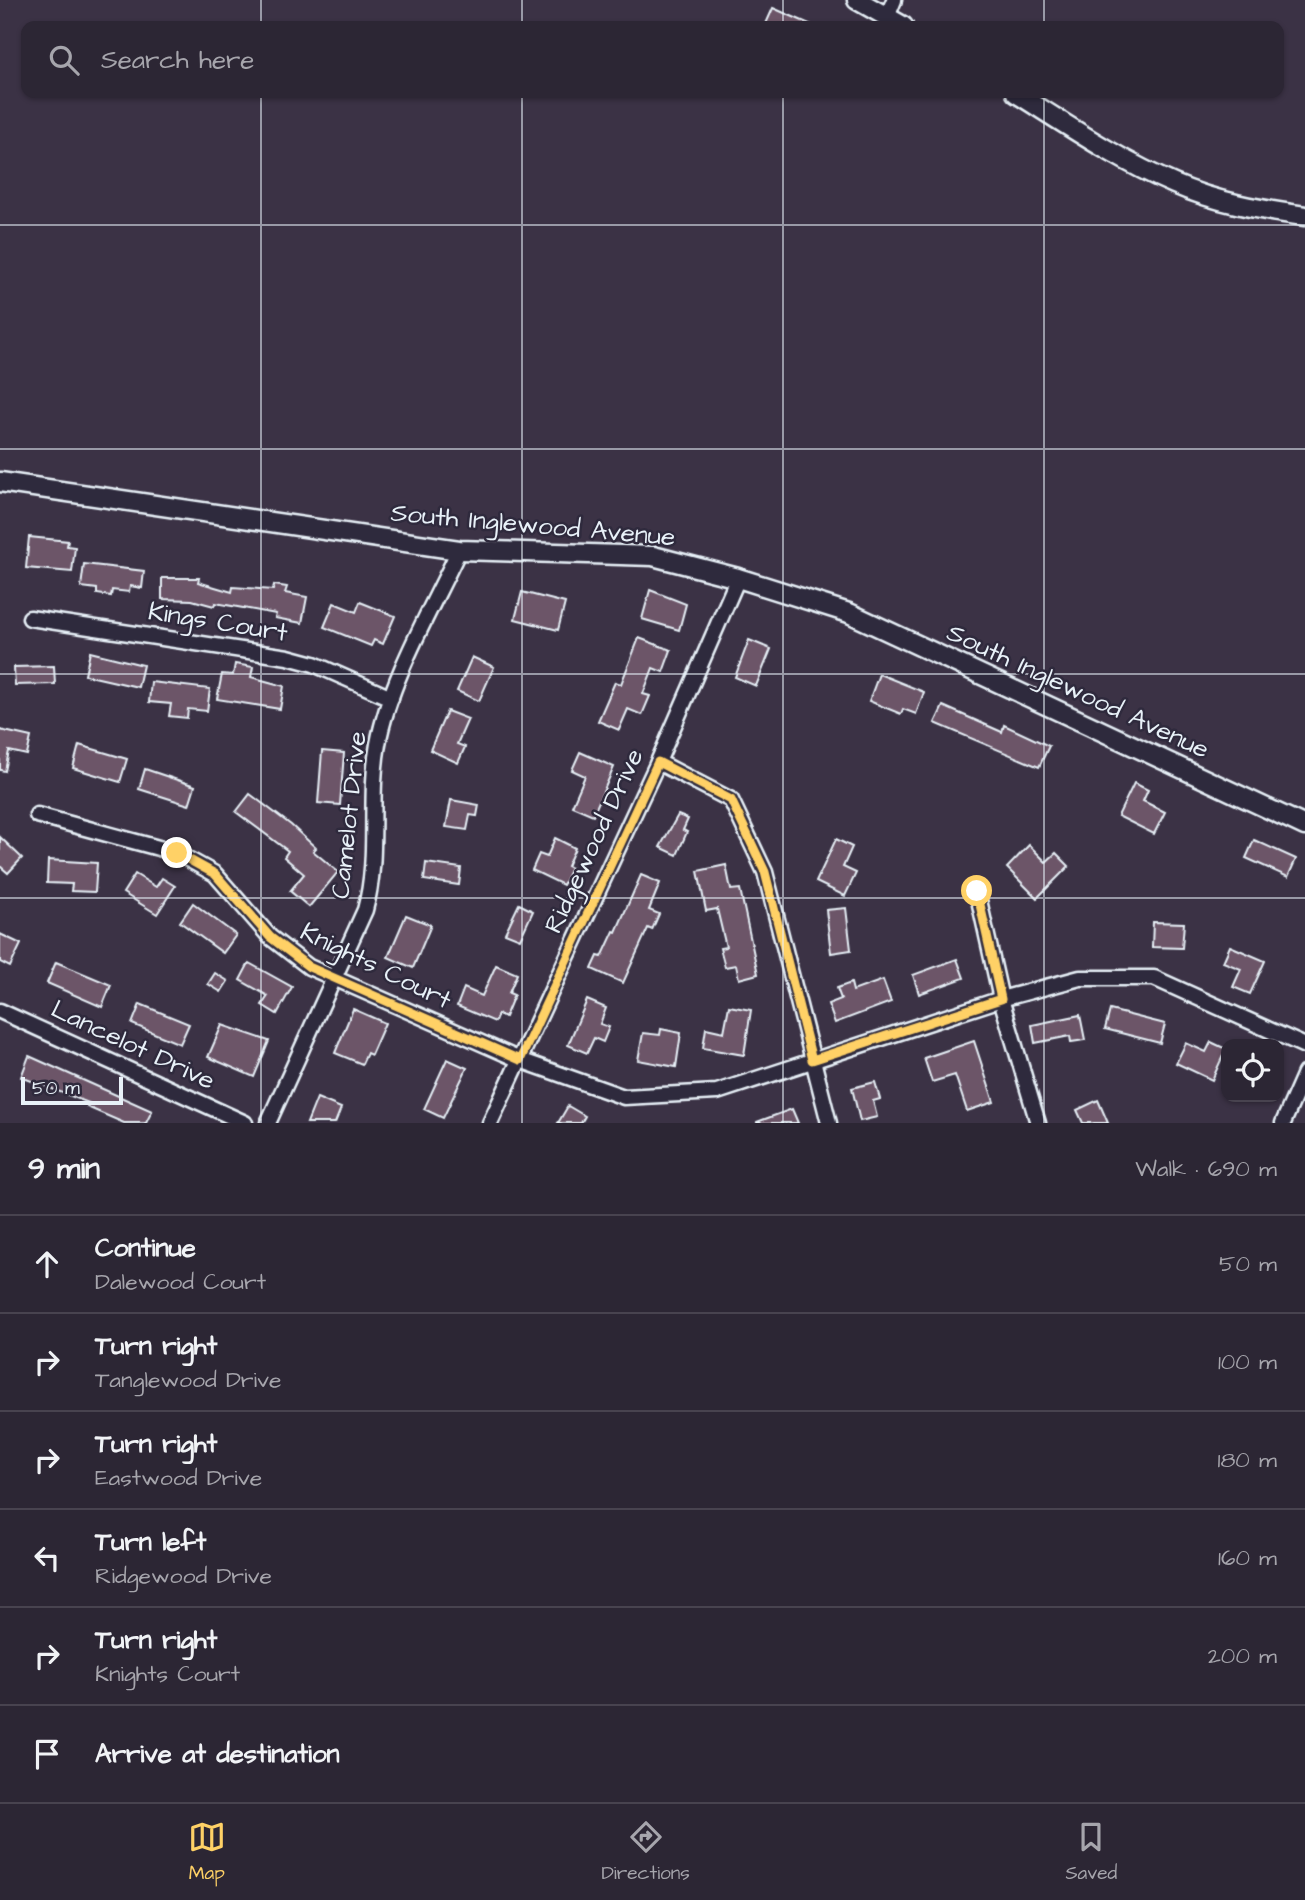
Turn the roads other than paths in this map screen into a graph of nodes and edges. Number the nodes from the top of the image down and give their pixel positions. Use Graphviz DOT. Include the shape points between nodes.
graph roads {
  1 [pos="857,0"];
  2 [pos="894,0"];
  3 [pos="887,17"];
  4 [pos="894,21"];
  5 [pos="1024,98"];
  6 [pos="1305,216"];
  7 [pos="0,482"];
  8 [pos="459,550"];
  9 [pos="738,578"];
  10 [pos="30,618"];
  11 [pos="391,698"];
  12 [pos="658,762"];
  13 [pos="37,815"];
  14 [pos="1305,826"];
  15 [pos="977,891"];
  16 [pos="334,978"];
  17 [pos="1001,999"];
  18 [pos="0,1011"];
  19 [pos="1305,1046"];
  20 [pos="520,1060"];
  21 [pos="812,1060"];
  22 [pos="1305,1073"];
  23 [pos="245,1123"];
  24 [pos="268,1123"];
  25 [pos="490,1123"];
  26 [pos="829,1123"];
  27 [pos="1038,1123"];
  28 [pos="1283,1123"];
  1 -- 3 [label="street"];
  2 -- 3 [label="street"];
  3 -- 4 [label="street"];
  5 -- 6 [label="street" via="1177,186"];
  7 -- 8 [label="street, South Inglewood Avenue"];
  8 -- 9 [label="street, South Inglewood Avenue" via="653,556"];
  8 -- 11 [label="street, Camelot Drive"];
  9 -- 12 [label="street, Ridgewood Drive"];
  9 -- 14 [label="street, South Inglewood Avenue" via="849,613"];
  10 -- 11 [label="street, Kings Court" via="288,657"];
  11 -- 16 [label="street, Camelot Drive" via="374,774 372,886"];
  12 -- 20 [label="street, Ridgewood Drive"];
  12 -- 21 [label="street" via="731,800 765,872"];
  13 -- 16 [label="street, Knights Court" via="197,862 215,874 289,954"];
  15 -- 17 [label="street"];
  16 -- 20 [label="street, Knights Court"];
  16 -- 24 [label="street, Camelot Drive"];
  17 -- 19 [label="street, Knights Court" via="1080,978 1154,978"];
  17 -- 21 [label="street, Knights Court"];
  17 -- 27 [label="street"];
  18 -- 23 [label="street, Lancelot Drive"];
  20 -- 21 [label="street, Knights Court" via="624,1097 717,1092"];
  20 -- 25 [label="street, Ridgewood Drive"];
  21 -- 26 [label="street"];
  22 -- 28 [label="street"];
}
